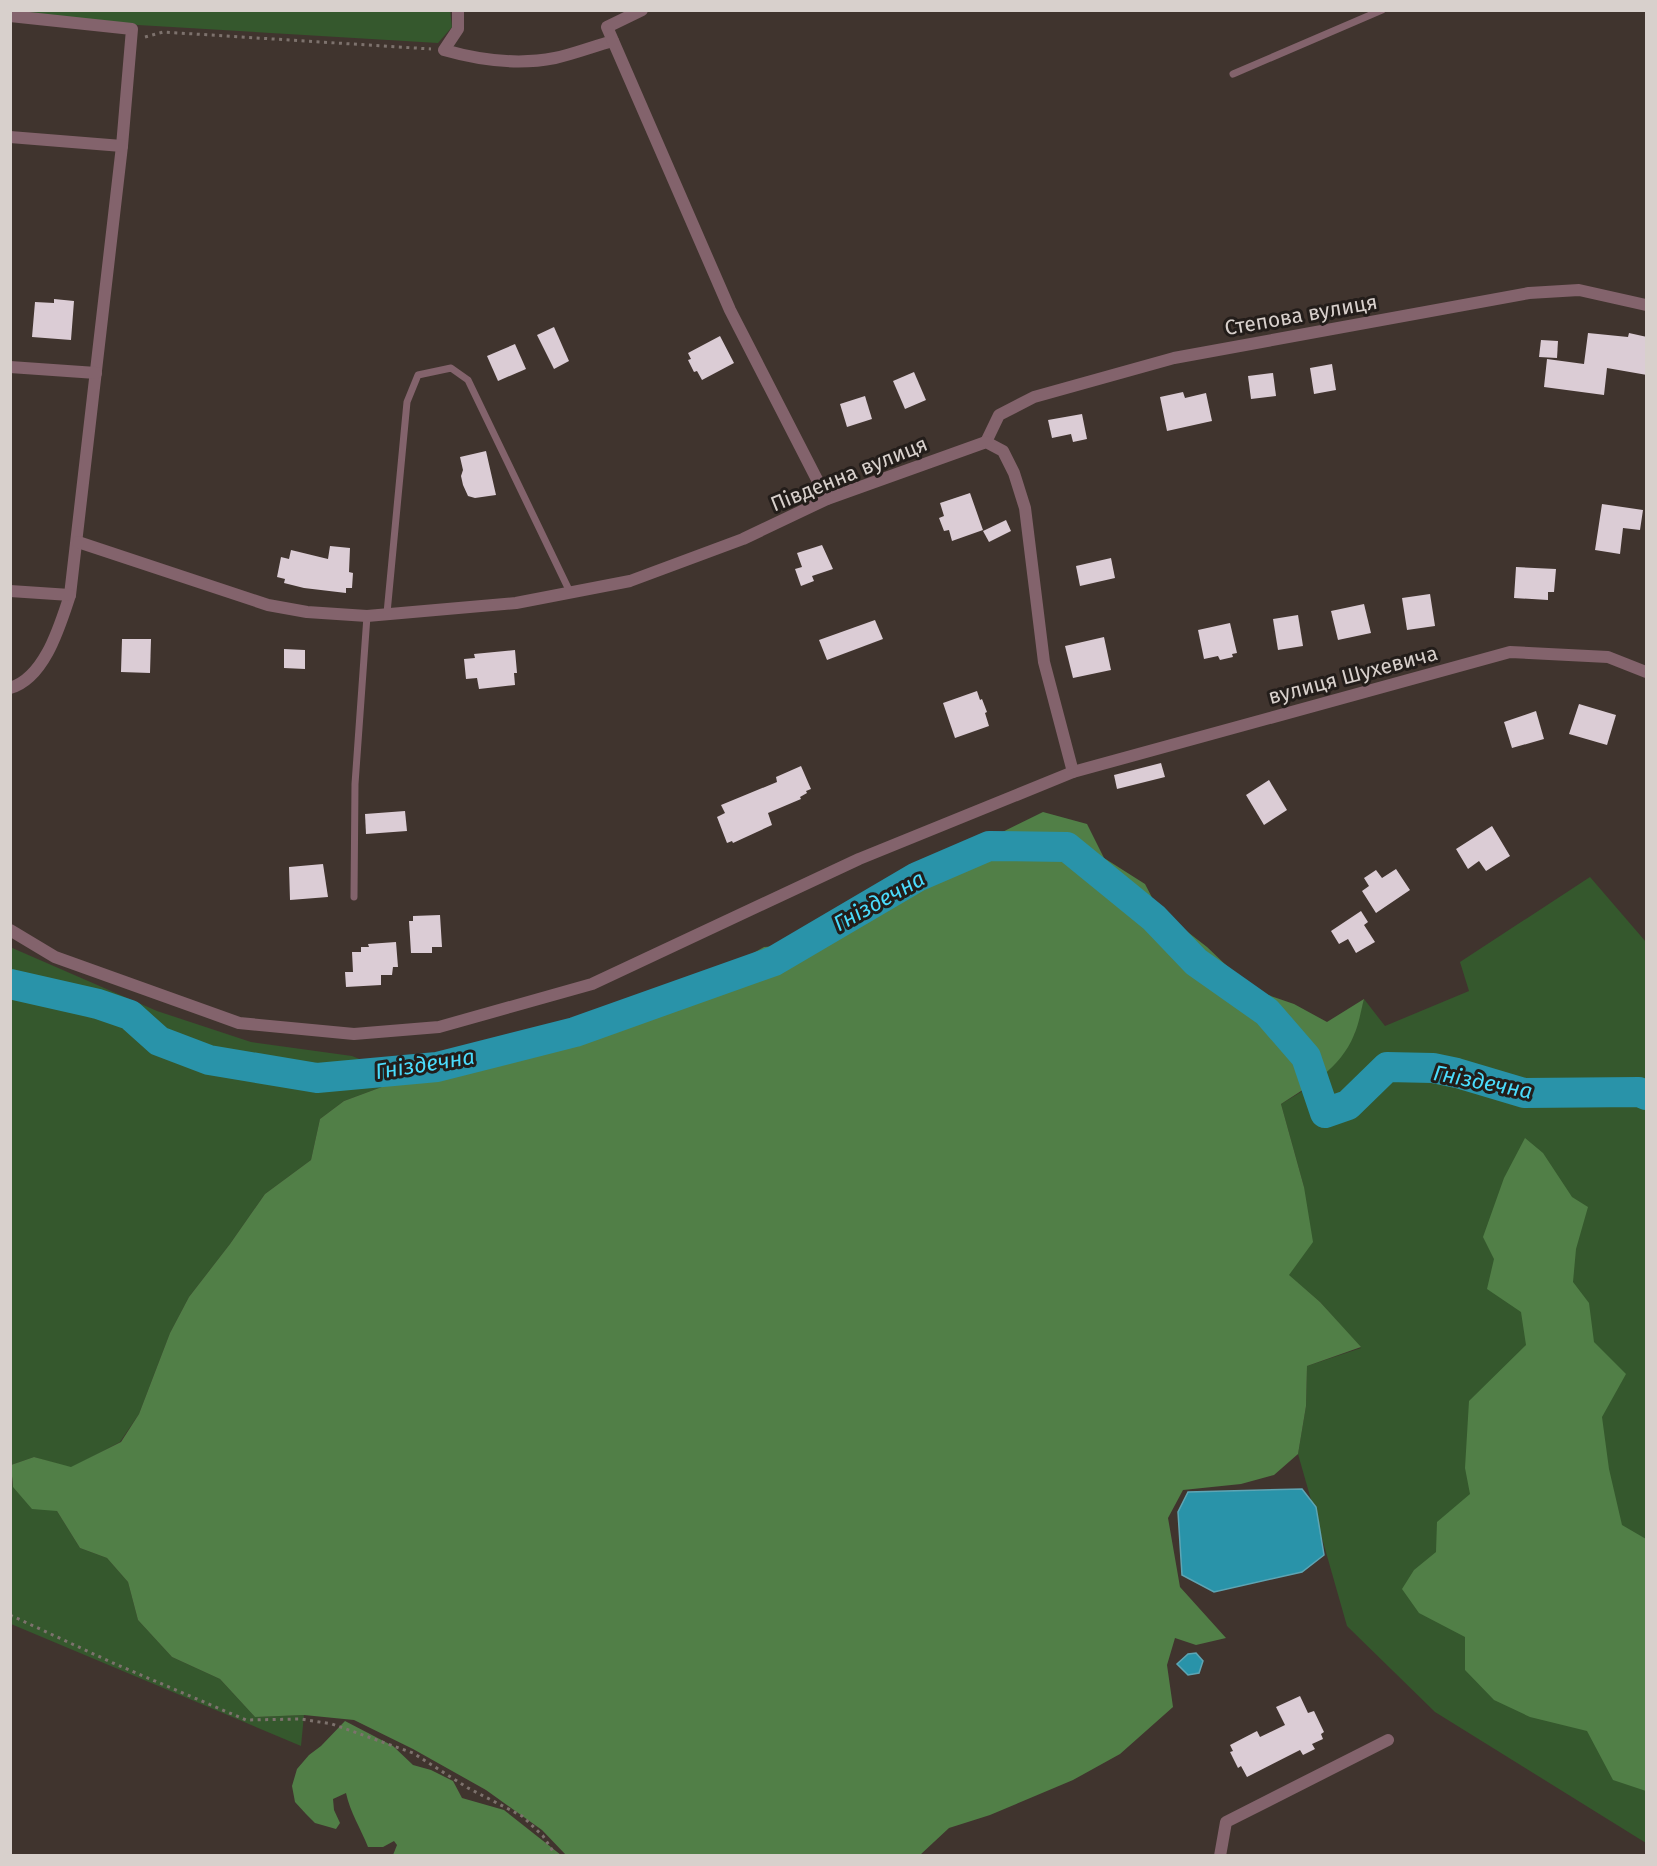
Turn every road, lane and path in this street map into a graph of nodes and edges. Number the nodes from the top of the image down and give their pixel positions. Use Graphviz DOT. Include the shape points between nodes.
graph roads {
  1 [pos="458,10"];
  2 [pos="642,10"];
  3 [pos="1382,10"];
  4 [pos="10,16"];
  5 [pos="131,40"];
  6 [pos="612,41"];
  7 [pos="444,50"];
  8 [pos="1233,74"];
  9 [pos="10,136"];
  10 [pos="122,146"];
  11 [pos="1647,305"];
  12 [pos="10,367"];
  13 [pos="96,373"];
  14 [pos="986,442"];
  15 [pos="827,500"];
  16 [pos="78,542"];
  17 [pos="10,591"];
  18 [pos="570,592"];
  19 [pos="70,595"];
  20 [pos="387,613"];
  21 [pos="367,615"];
  22 [pos="1647,672"];
  23 [pos="10,688"];
  24 [pos="1073,772"];
  25 [pos="354,897"];
  26 [pos="10,930"];
  27 [pos="10,1615"];
  28 [pos="1388,1740"];
  29 [pos="556,1856"];
  30 [pos="1220,1856"];
  1 -- 7 [label="street" via="458,29"];
  2 -- 6 [label="street" via="607,27"];
  3 -- 8 [label="lane"];
  4 -- 5 [label="street" via="132,29"];
  5 -- 7 [label="path" via="163,32"];
  5 -- 10 [label="street"];
  6 -- 7 [label="street" via="554,58 516,61 468,57"];
  6 -- 15 [label="street" via="730,310"];
  9 -- 10 [label="street"];
  10 -- 13 [label="street"];
  11 -- 14 [label="street, Степова вулиця" via="1579,290 1529,293 1174,358 1034,397 999,416"];
  12 -- 13 [label="street"];
  13 -- 16 [label="street"];
  14 -- 15 [label="street, Південна вулиця"];
  14 -- 24 [label="street" via="1003,451 1025,508 1044,662"];
  15 -- 18 [label="street, Південна вулиця" via="743,539 630,581"];
  16 -- 19 [label="street"];
  16 -- 21 [label="street, Південна вулиця" via="268,605 307,612"];
  17 -- 19 [label="street"];
  18 -- 20 [label="street, Південна вулиця" via="516,603"];
  18 -- 20 [label="lane" via="468,380 451,368 418,375 407,402"];
  19 -- 23 [label="street" via="57,633 39,666"];
  20 -- 21 [label="street, Південна вулиця"];
  21 -- 25 [label="lane" via="356,784"];
  22 -- 24 [label="street, вулиця Шухевича" via="1608,657 1510,652"];
  24 -- 26 [label="street, вулиця Шухевича" via="859,859 592,984 439,1027 354,1034 239,1023 55,957"];
  27 -- 29 [label="path" via="246,1720 301,1719 332,1724 413,1753 522,1816 543,1836"];
  28 -- 30 [label="street" via="1226,1822"];
}
